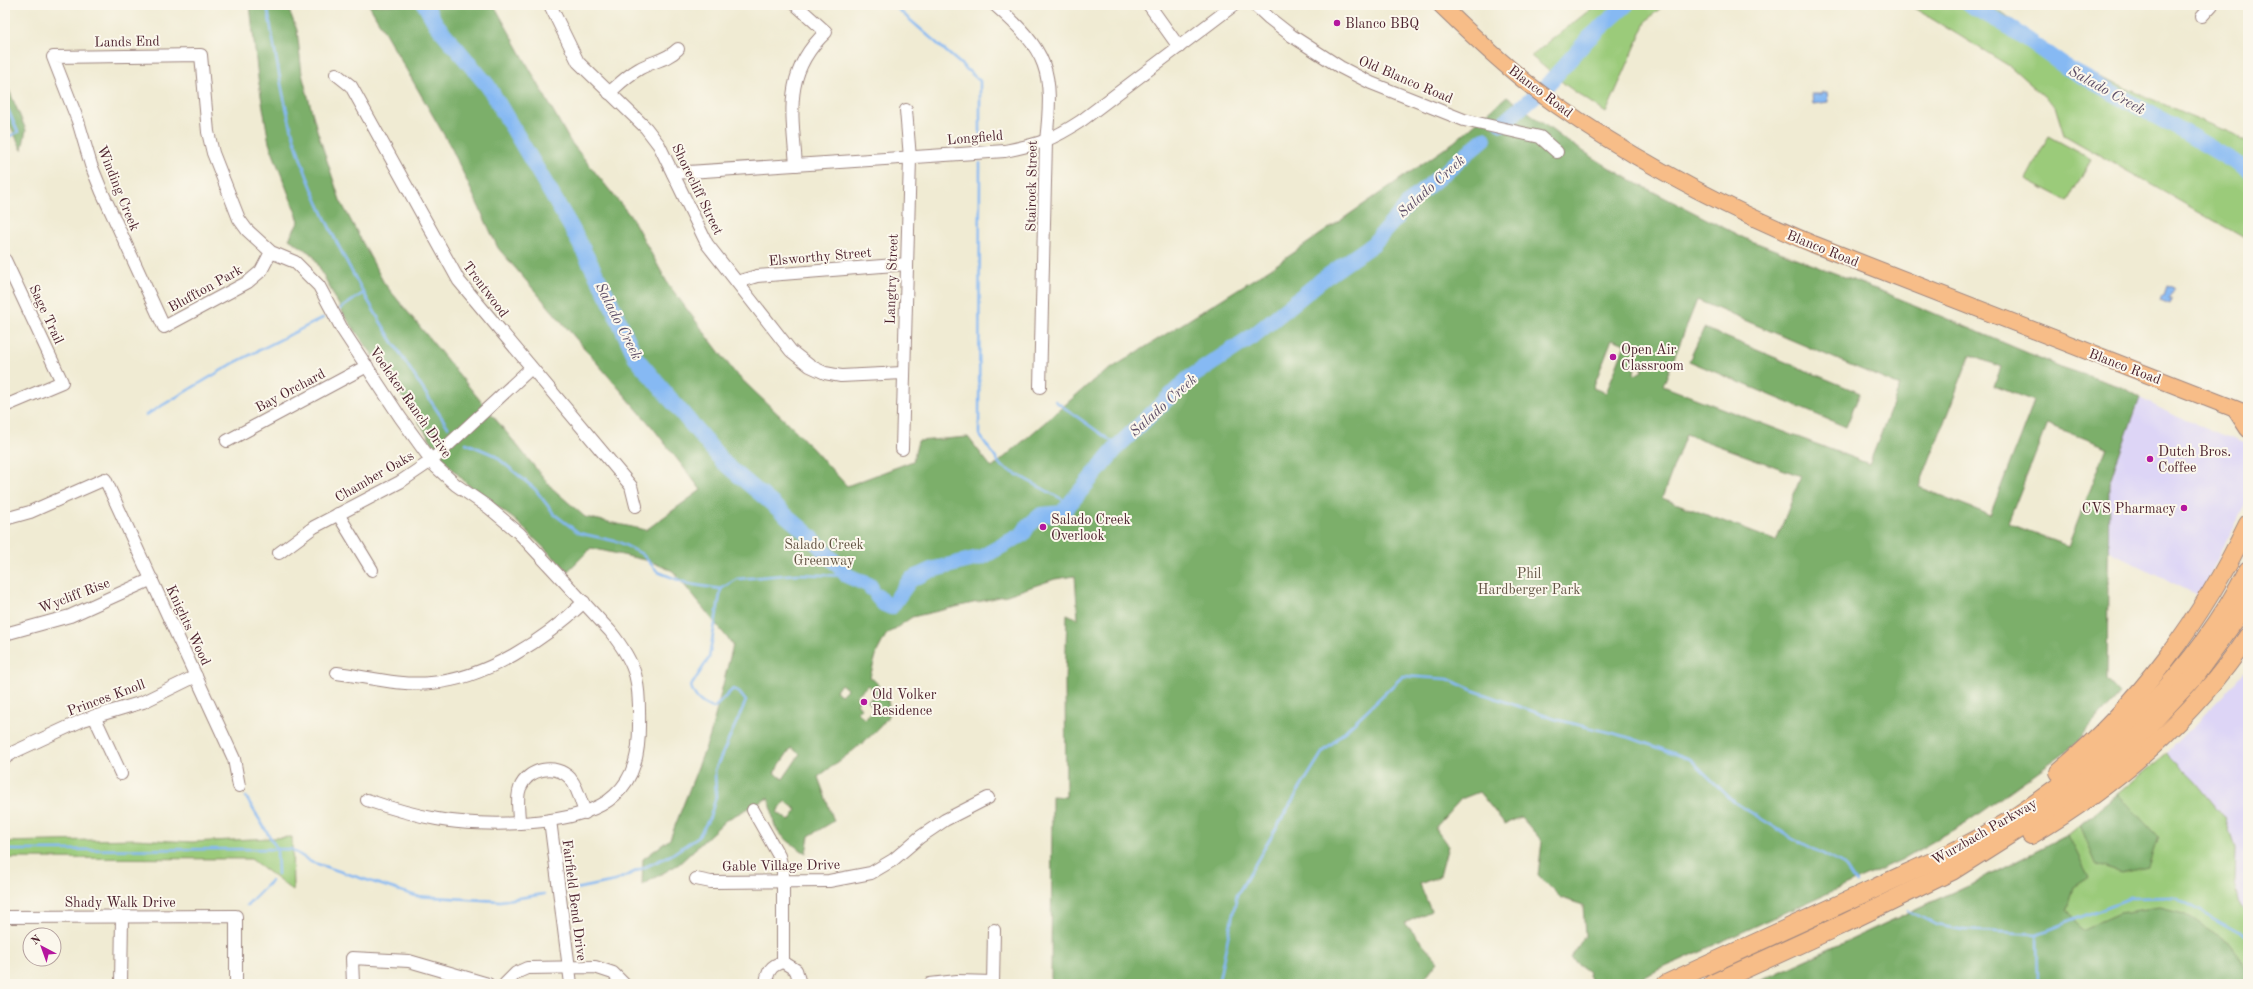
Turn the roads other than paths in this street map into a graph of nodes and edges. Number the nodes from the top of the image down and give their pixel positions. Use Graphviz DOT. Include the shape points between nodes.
graph roads {
  1 [pos="550,5"];
  2 [pos="796,5"];
  3 [pos="995,5"];
  4 [pos="1149,5"];
  5 [pos="1234,5"];
  6 [pos="1255,5"];
  7 [pos="1441,5"];
  8 [pos="2212,5"];
  9 [pos="2202,16"];
  10 [pos="1179,47"];
  11 [pos="678,49"];
  12 [pos="201,54"];
  13 [pos="53,57"];
  14 [pos="336,74"];
  15 [pos="609,93"];
  16 [pos="906,110"];
  17 [pos="1046,141"];
  18 [pos="1557,152"];
  19 [pos="910,158"];
  20 [pos="796,165"];
  21 [pos="673,173"];
  22 [pos="271,252"];
  23 [pos="5,260"];
  24 [pos="907,264"];
  25 [pos="737,282"];
  26 [pos="10,285"];
  27 [pos="164,327"];
  28 [pos="367,366"];
  29 [pos="531,368"];
  30 [pos="903,373"];
  31 [pos="1040,387"];
  32 [pos="5,406"];
  33 [pos="2242,412"];
  34 [pos="2248,429"];
  35 [pos="227,441"];
  36 [pos="902,450"];
  37 [pos="430,461"];
  38 [pos="636,506"];
  39 [pos="338,514"];
  40 [pos="5,519"];
  41 [pos="2248,524"];
  42 [pos="279,553"];
  43 [pos="372,570"];
  44 [pos="2248,570"];
  45 [pos="152,579"];
  46 [pos="584,602"];
  47 [pos="2248,602"];
  48 [pos="5,634"];
  49 [pos="2248,636"];
  50 [pos="337,673"];
  51 [pos="196,676"];
  52 [pos="94,716"];
  53 [pos="5,758"];
  54 [pos="121,774"];
  55 [pos="239,786"];
  56 [pos="988,798"];
  57 [pos="367,800"];
  58 [pos="753,810"];
  59 [pos="585,813"];
  60 [pos="550,820"];
  61 [pos="519,822"];
  62 [pos="1968,844"];
  63 [pos="1952,870"];
  64 [pos="696,879"];
  65 [pos="784,882"];
  66 [pos="5,917"];
  67 [pos="122,917"];
  68 [pos="994,930"];
  69 [pos="783,962"];
  70 [pos="568,967"];
  71 [pos="993,983"];
  72 [pos="121,984"];
  73 [pos="236,984"];
  74 [pos="353,984"];
  75 [pos="488,984"];
  76 [pos="505,984"];
  77 [pos="571,984"];
  78 [pos="624,984"];
  79 [pos="766,984"];
  80 [pos="800,984"];
  81 [pos="930,984"];
  82 [pos="1666,984"];
  83 [pos="1712,984"];
  1 -- 15 [label="street, Shorecliff Street" via="578,62"];
  2 -- 20 [label="street" via="826,32 805,55 792,90 791,110"];
  3 -- 17 [label="street, Stairock Street" via="1032,40 1044,65 1050,112"];
  4 -- 10 [label="street"];
  5 -- 10 [label="street, Longfield"];
  6 -- 18 [label="street, Old Blanco Road" via="1292,36 1340,67 1371,83 1464,120 1540,137"];
  7 -- 33 [label="main road, Blanco Road" via="1507,65 1555,104 1693,189 1755,220"];
  8 -- 9 [label="street"];
  10 -- 17 [label="street, Longfield" via="1081,121"];
  11 -- 15 [label="street" via="664,60 632,73"];
  12 -- 13 [label="street, Lands End"];
  12 -- 22 [label="street, Voelcker Ranch Drive" via="208,132 213,153 239,219"];
  13 -- 27 [label="street, Winding Creek" via="102,192"];
  14 -- 29 [label="street, Trentwood" via="351,86 459,281"];
  15 -- 21 [label="street, Shorecliff Street" via="646,128 659,145"];
  16 -- 19 [label="street, Langtry Street"];
  17 -- 19 [label="street, Longfield" via="1005,150"];
  17 -- 31 [label="street, Stairock Street"];
  19 -- 20 [label="street, Longfield"];
  19 -- 24 [label="street, Langtry Street"];
  20 -- 21 [label="street, Longfield"];
  21 -- 25 [label="street, Shorecliff Street" via="699,232"];
  22 -- 27 [label="street, Bluffton Park" via="261,271 248,282"];
  22 -- 28 [label="street, Voelcker Ranch Drive" via="295,262 319,286 329,307"];
  23 -- 26 [label="street, Sage Trail"];
  24 -- 25 [label="street, Elsworthy Street" via="757,276"];
  24 -- 30 [label="street, Langtry Street"];
  25 -- 30 [label="street, Shorecliff Street" via="791,351 810,366 825,373 841,376"];
  26 -- 32 [label="street, Sage Trail" via="62,382"];
  28 -- 35 [label="street, Bay Orchard"];
  28 -- 37 [label="street, Voelcker Ranch Drive"];
  29 -- 37 [label="street, Chamber Oaks"];
  29 -- 38 [label="street, Trentwood" via="631,486"];
  30 -- 36 [label="street, Langtry Street"];
  33 -- 34 [label="main road"];
  37 -- 39 [label="street, Chamber Oaks" via="400,482"];
  37 -- 46 [label="street, Voelcker Ranch Drive" via="456,485 519,533"];
  39 -- 42 [label="street, Chamber Oaks" via="298,537"];
  39 -- 43 [label="street"];
  40 -- 45 [label="street, Knights Wood" via="30,512 106,479"];
  41 -- 62 [label="highway" via="2227,567 2197,616 2168,658 2128,704 2065,767"];
  44 -- 62 [label="highway, Wurzbach Parkway" via="2182,670 2126,730 2069,779 2025,810"];
  45 -- 48 [label="street, Wycliff Rise" via="70,616"];
  45 -- 51 [label="street, Knights Wood"];
  46 -- 50 [label="street" via="560,624 514,653 479,673 460,679 416,684"];
  46 -- 59 [label="street, Voelcker Ranch Drive" via="624,648 633,665 639,696 639,749 629,778 616,795 598,808"];
  47 -- 63 [label="highway, Wurzbach Parkway" via="2193,678 2129,747 2042,814"];
  49 -- 63 [label="highway" via="2209,687 2170,729 2119,775 2059,818 2012,846"];
  51 -- 52 [label="street, Princes Knoll" via="143,702"];
  51 -- 55 [label="street, Knights Wood" via="234,759"];
  52 -- 53 [label="street, Princes Knoll"];
  52 -- 54 [label="street"];
  56 -- 65 [label="street, Gable Village Drive" via="945,820 871,874 840,880"];
  57 -- 61 [label="street, Voelcker Ranch Drive" via="438,819 469,823"];
  58 -- 65 [label="street" via="778,856"];
  59 -- 60 [label="street, Voelcker Ranch Drive"];
  59 -- 61 [label="street" via="578,792 569,777 557,770 549,769 533,774 521,787 518,797"];
  60 -- 61 [label="street, Voelcker Ranch Drive"];
  60 -- 70 [label="street, Fairfield Bend Drive"];
  62 -- 82 [label="highway, Wurzbach Parkway"];
  63 -- 83 [label="highway, Wurzbach Parkway"];
  64 -- 65 [label="street, Gable Village Drive" via="711,882"];
  65 -- 69 [label="street"];
  66 -- 67 [label="street, Shady Walk Drive"];
  67 -- 72 [label="street"];
  67 -- 73 [label="street, Shady Walk Drive" via="236,916"];
  68 -- 71 [label="street"];
  69 -- 79 [label="street" via="775,964 770,970"];
  69 -- 80 [label="street" via="796,970"];
  70 -- 76 [label="street" via="527,968 516,973"];
  70 -- 77 [label="street, Fairfield Bend Drive"];
  70 -- 78 [label="street" via="605,969"];
  71 -- 81 [label="street" via="957,981"];
  74 -- 75 [label="street" via="352,958 409,961"];
}
